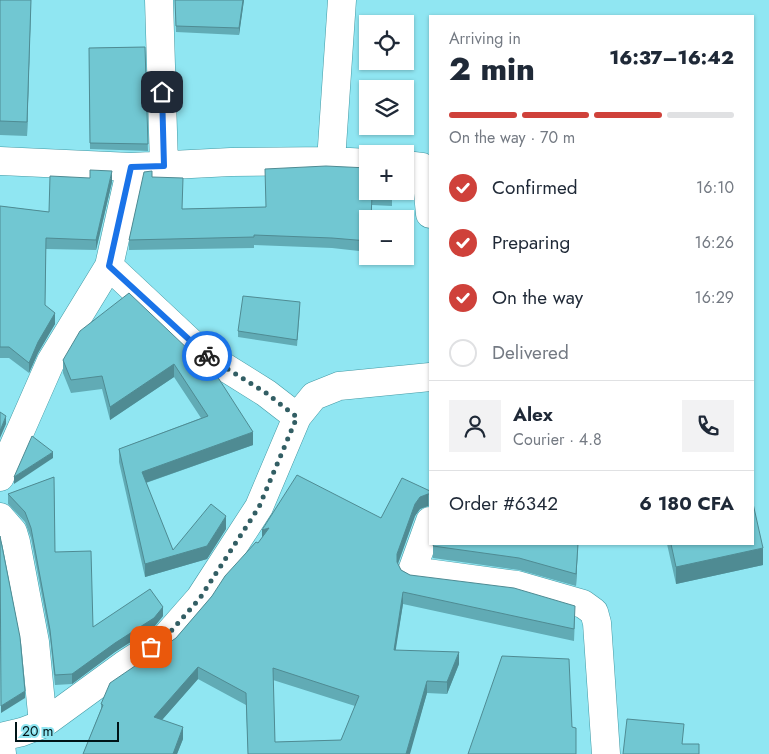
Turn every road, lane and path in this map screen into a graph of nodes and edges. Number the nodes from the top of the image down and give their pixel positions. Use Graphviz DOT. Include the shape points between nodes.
graph roads {
  1 [pos="159,0"];
  2 [pos="342,0"];
  3 [pos="0,161"];
  4 [pos="331,161"];
  5 [pos="359,163"];
  6 [pos="164,166"];
  7 [pos="414,166"];
  8 [pos="131,167"];
  9 [pos="429,204"];
  10 [pos="109,266"];
  11 [pos="429,378"];
  12 [pos="297,417"];
  13 [pos="0,477"];
  14 [pos="0,517"];
  15 [pos="429,524"];
  16 [pos="43,724"];
  17 [pos="2,754"];
  18 [pos="606,754"];
  1 -- 6 [label="street"];
  2 -- 4 [label="street"];
  3 -- 8 [label="street"];
  4 -- 5 [label="street"];
  4 -- 6 [label="street"];
  6 -- 8 [label="street"];
  7 -- 9 [label="street" via="422,167 426,172"];
  8 -- 10 [label="street"];
  10 -- 12 [label="street" via="202,353 266,393"];
  10 -- 13 [label="street" via="51,360"];
  11 -- 12 [label="street" via="339,386 314,396"];
  12 -- 16 [label="street" via="259,507 200,598 164,639"];
  14 -- 16 [label="street" via="13,532 16,542 35,642"];
  15 -- 18 [label="street" via="412,571 517,585 583,604 594,612"];
  16 -- 17 [label="street" via="0,738"];
}
